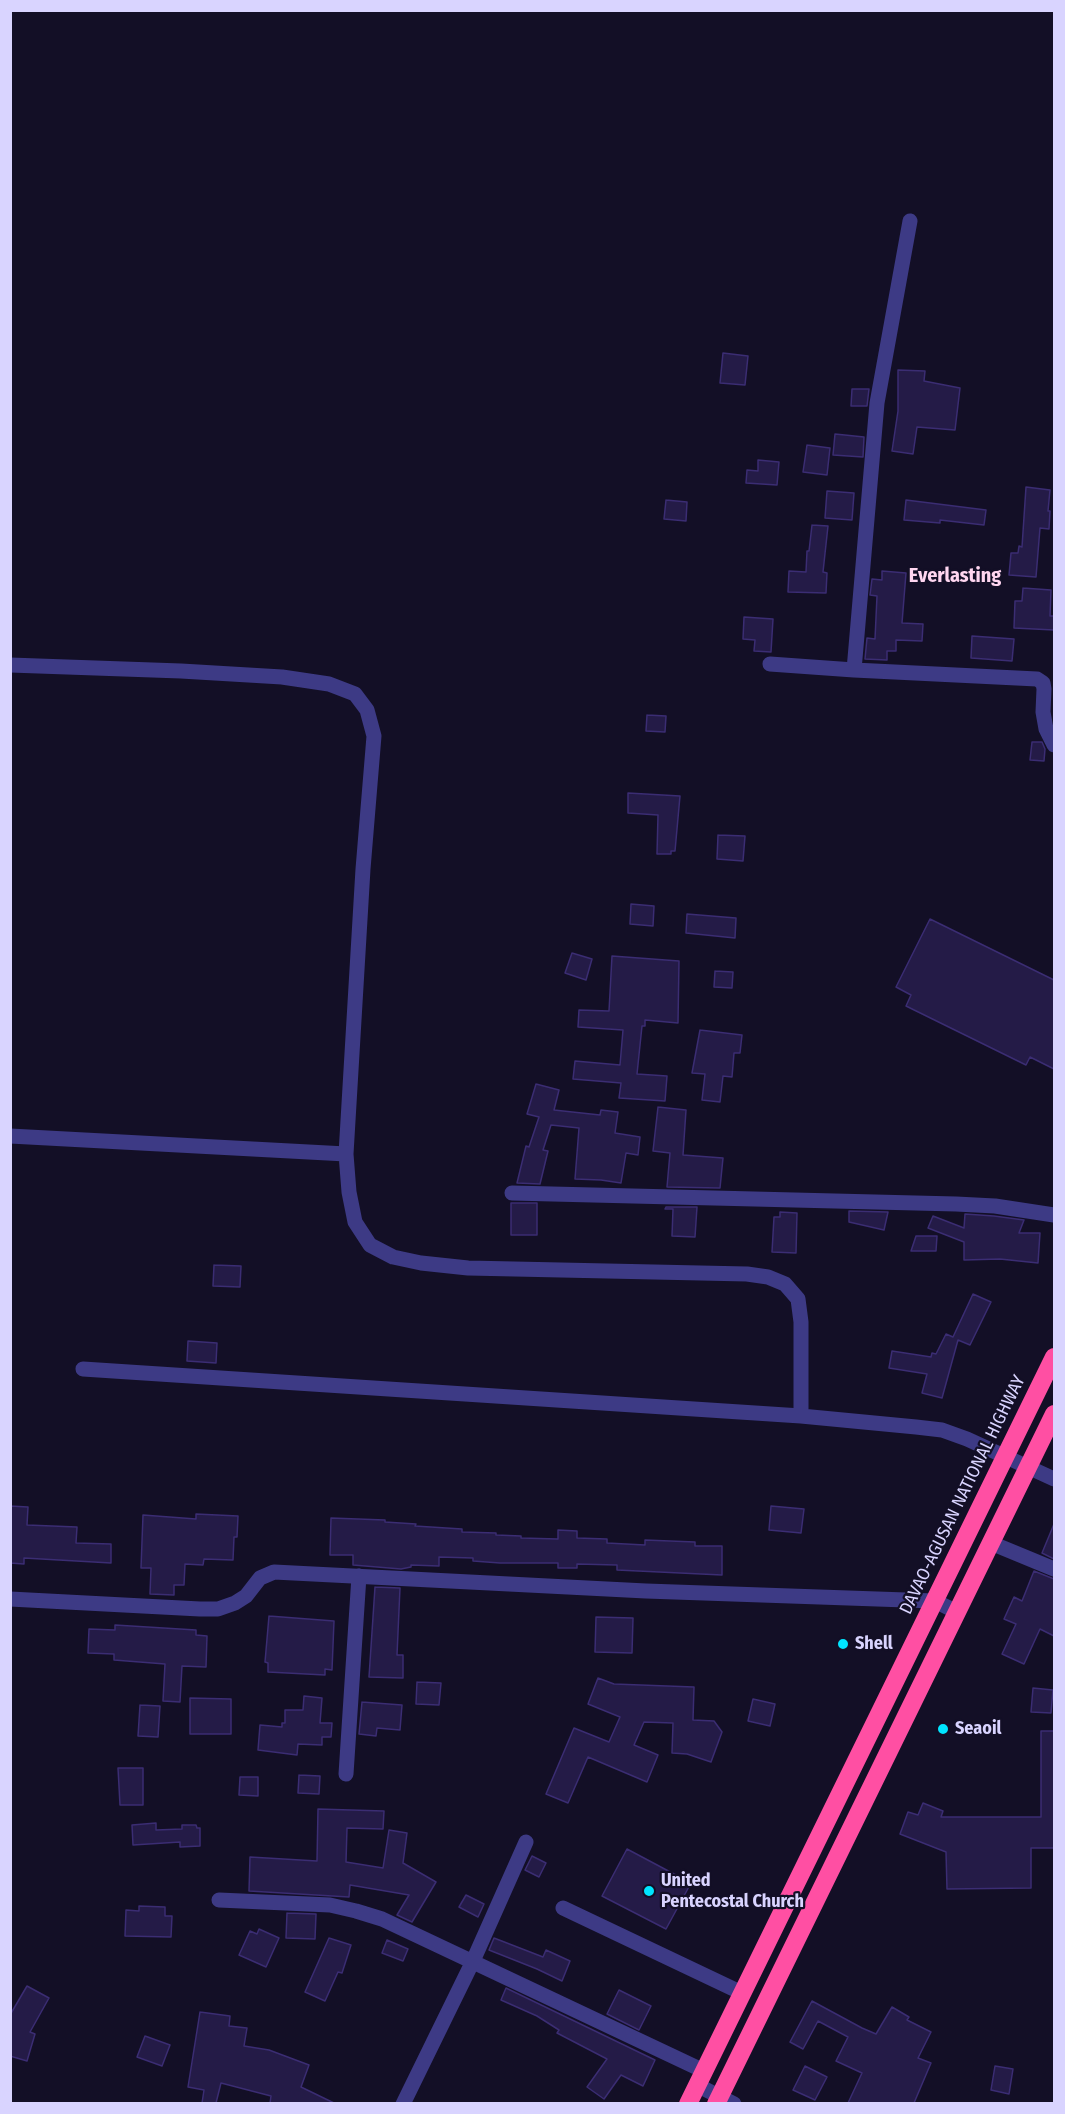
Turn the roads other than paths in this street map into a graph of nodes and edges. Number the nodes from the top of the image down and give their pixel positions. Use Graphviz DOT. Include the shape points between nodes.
graph roads {
  1 [pos="910,221"];
  2 [pos="770,664"];
  3 [pos="10,665"];
  4 [pos="854,670"];
  5 [pos="1054,745"];
  6 [pos="10,1136"];
  7 [pos="346,1154"];
  8 [pos="512,1193"];
  9 [pos="1054,1215"];
  10 [pos="1054,1357"];
  11 [pos="83,1368"];
  12 [pos="1054,1414"];
  13 [pos="801,1416"];
  14 [pos="1006,1456"];
  15 [pos="1028,1467"];
  16 [pos="1054,1479"];
  17 [pos="991,1543"];
  18 [pos="1054,1569"];
  19 [pos="359,1576"];
  20 [pos="10,1599"];
  21 [pos="935,1601"];
  22 [pos="957,1612"];
  23 [pos="346,1774"];
  24 [pos="526,1842"];
  25 [pos="219,1900"];
  26 [pos="562,1908"];
  27 [pos="473,1961"];
  28 [pos="742,1993"];
  29 [pos="700,2078"];
  30 [pos="723,2101"];
  31 [pos="403,2103"];
  32 [pos="688,2103"];
  1 -- 4 [label="street" via="877,403"];
  2 -- 4 [label="street"];
  3 -- 7 [label="street" via="282,677 328,684 355,694 367,710 374,736"];
  4 -- 5 [label="street" via="1037,679 1044,689 1046,729"];
  6 -- 7 [label="street"];
  7 -- 13 [label="street" via="355,1222 370,1245 393,1257 468,1268 747,1274 785,1284 798,1299"];
  8 -- 9 [label="street" via="956,1204"];
  10 -- 14 [label="highway, DAVAO-AGUSAN NATIONAL HIGHWAY"];
  11 -- 13 [label="street"];
  12 -- 15 [label="highway"];
  13 -- 14 [label="street" via="942,1430"];
  14 -- 15 [label="street"];
  14 -- 21 [label="highway, DAVAO-AGUSAN NATIONAL HIGHWAY"];
  15 -- 16 [label="street"];
  15 -- 17 [label="highway"];
  17 -- 18 [label="street"];
  17 -- 22 [label="highway"];
  19 -- 20 [label="street" via="274,1572 260,1578 246,1596 218,1609"];
  19 -- 21 [label="street"];
  19 -- 23 [label="street"];
  21 -- 22 [label="street"];
  21 -- 28 [label="highway, DAVAO-AGUSAN NATIONAL HIGHWAY"];
  22 -- 30 [label="highway"];
  24 -- 27 [label="street"];
  25 -- 27 [label="street" via="330,1905 356,1911"];
  26 -- 28 [label="street"];
  27 -- 29 [label="street"];
  27 -- 31 [label="street"];
  28 -- 29 [label="highway, DAVAO-AGUSAN NATIONAL HIGHWAY"];
  29 -- 30 [label="street"];
  29 -- 32 [label="highway, DAVAO-AGUSAN NATIONAL HIGHWAY"];
}
